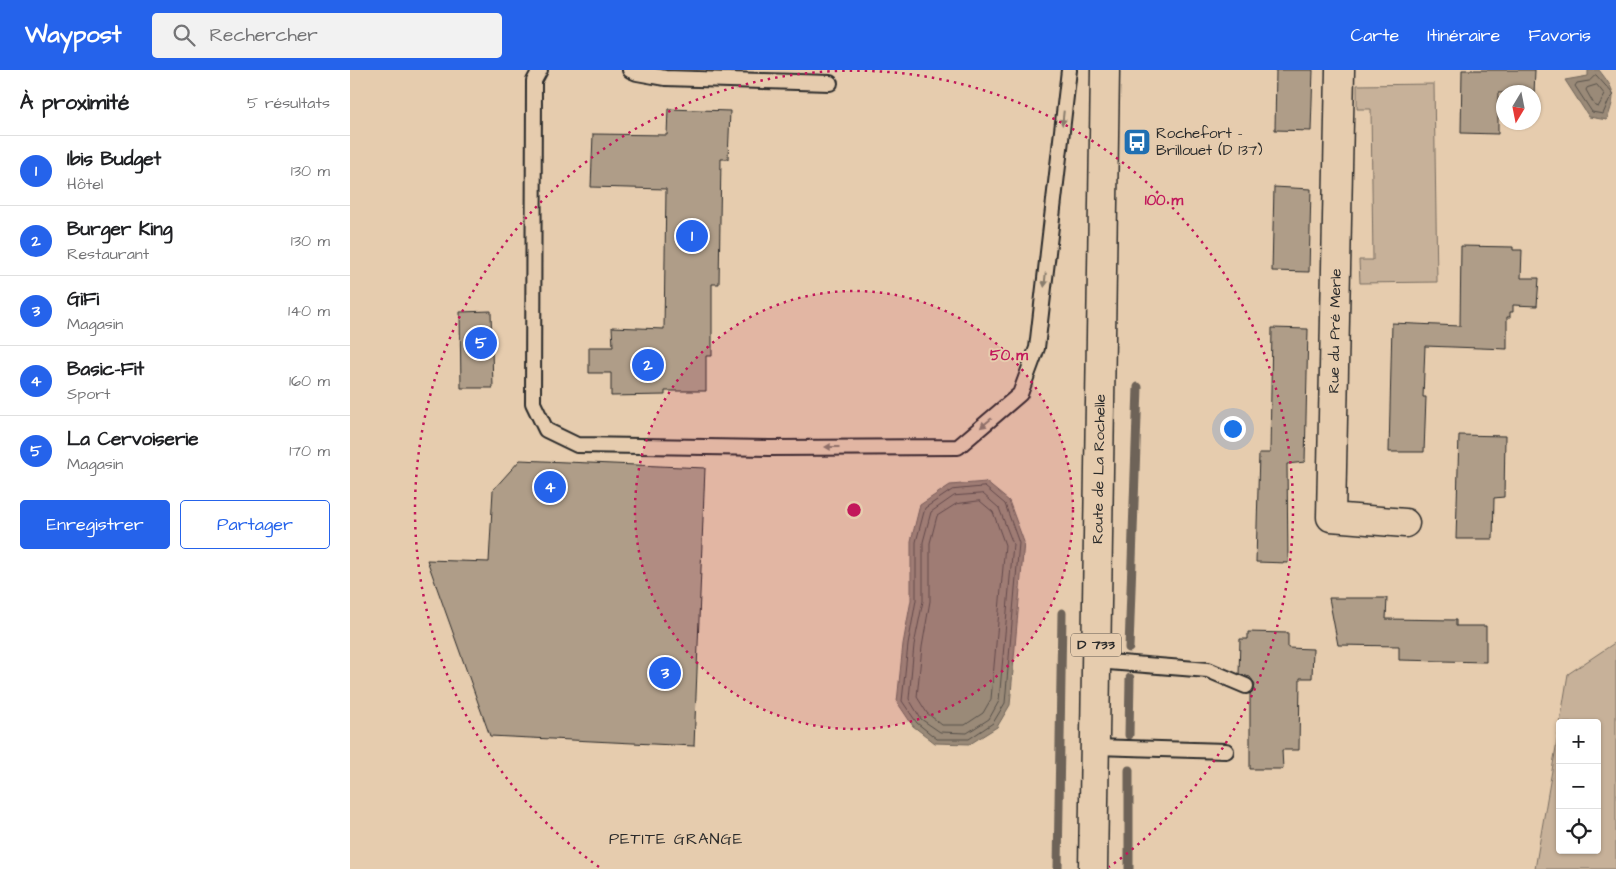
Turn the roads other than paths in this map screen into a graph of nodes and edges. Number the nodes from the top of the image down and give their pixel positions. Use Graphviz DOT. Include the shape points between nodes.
graph roads {
  1 [pos="540,70"];
  2 [pos="630,70"];
  3 [pos="1068,70"];
  4 [pos="1105,70"];
  5 [pos="1340,70"];
  6 [pos="830,83"];
  7 [pos="1405,523"];
  8 [pos="1096,661"];
  9 [pos="1246,686"];
  10 [pos="1094,747"];
  11 [pos="1226,751"];
  12 [pos="1093,869"];
  3 -- 1 [label="lane, one-way" via="1037,348 1020,394 958,447 769,448 577,446 546,430 533,402 534,81"];
  2 -- 6 [label="lane" via="664,78"];
  4 -- 8 [label="main road, Route de La Rochelle / D 733"];
  5 -- 7 [label="main road, Rue du Pré Merle" via="1331,516"];
  8 -- 9 [label="lane" via="1208,670"];
  8 -- 10 [label="main road, Route de La Rochelle / D 733"];
  10 -- 11 [label="lane"];
  10 -- 12 [label="main road, Route de La Rochelle / D 733"];
}
